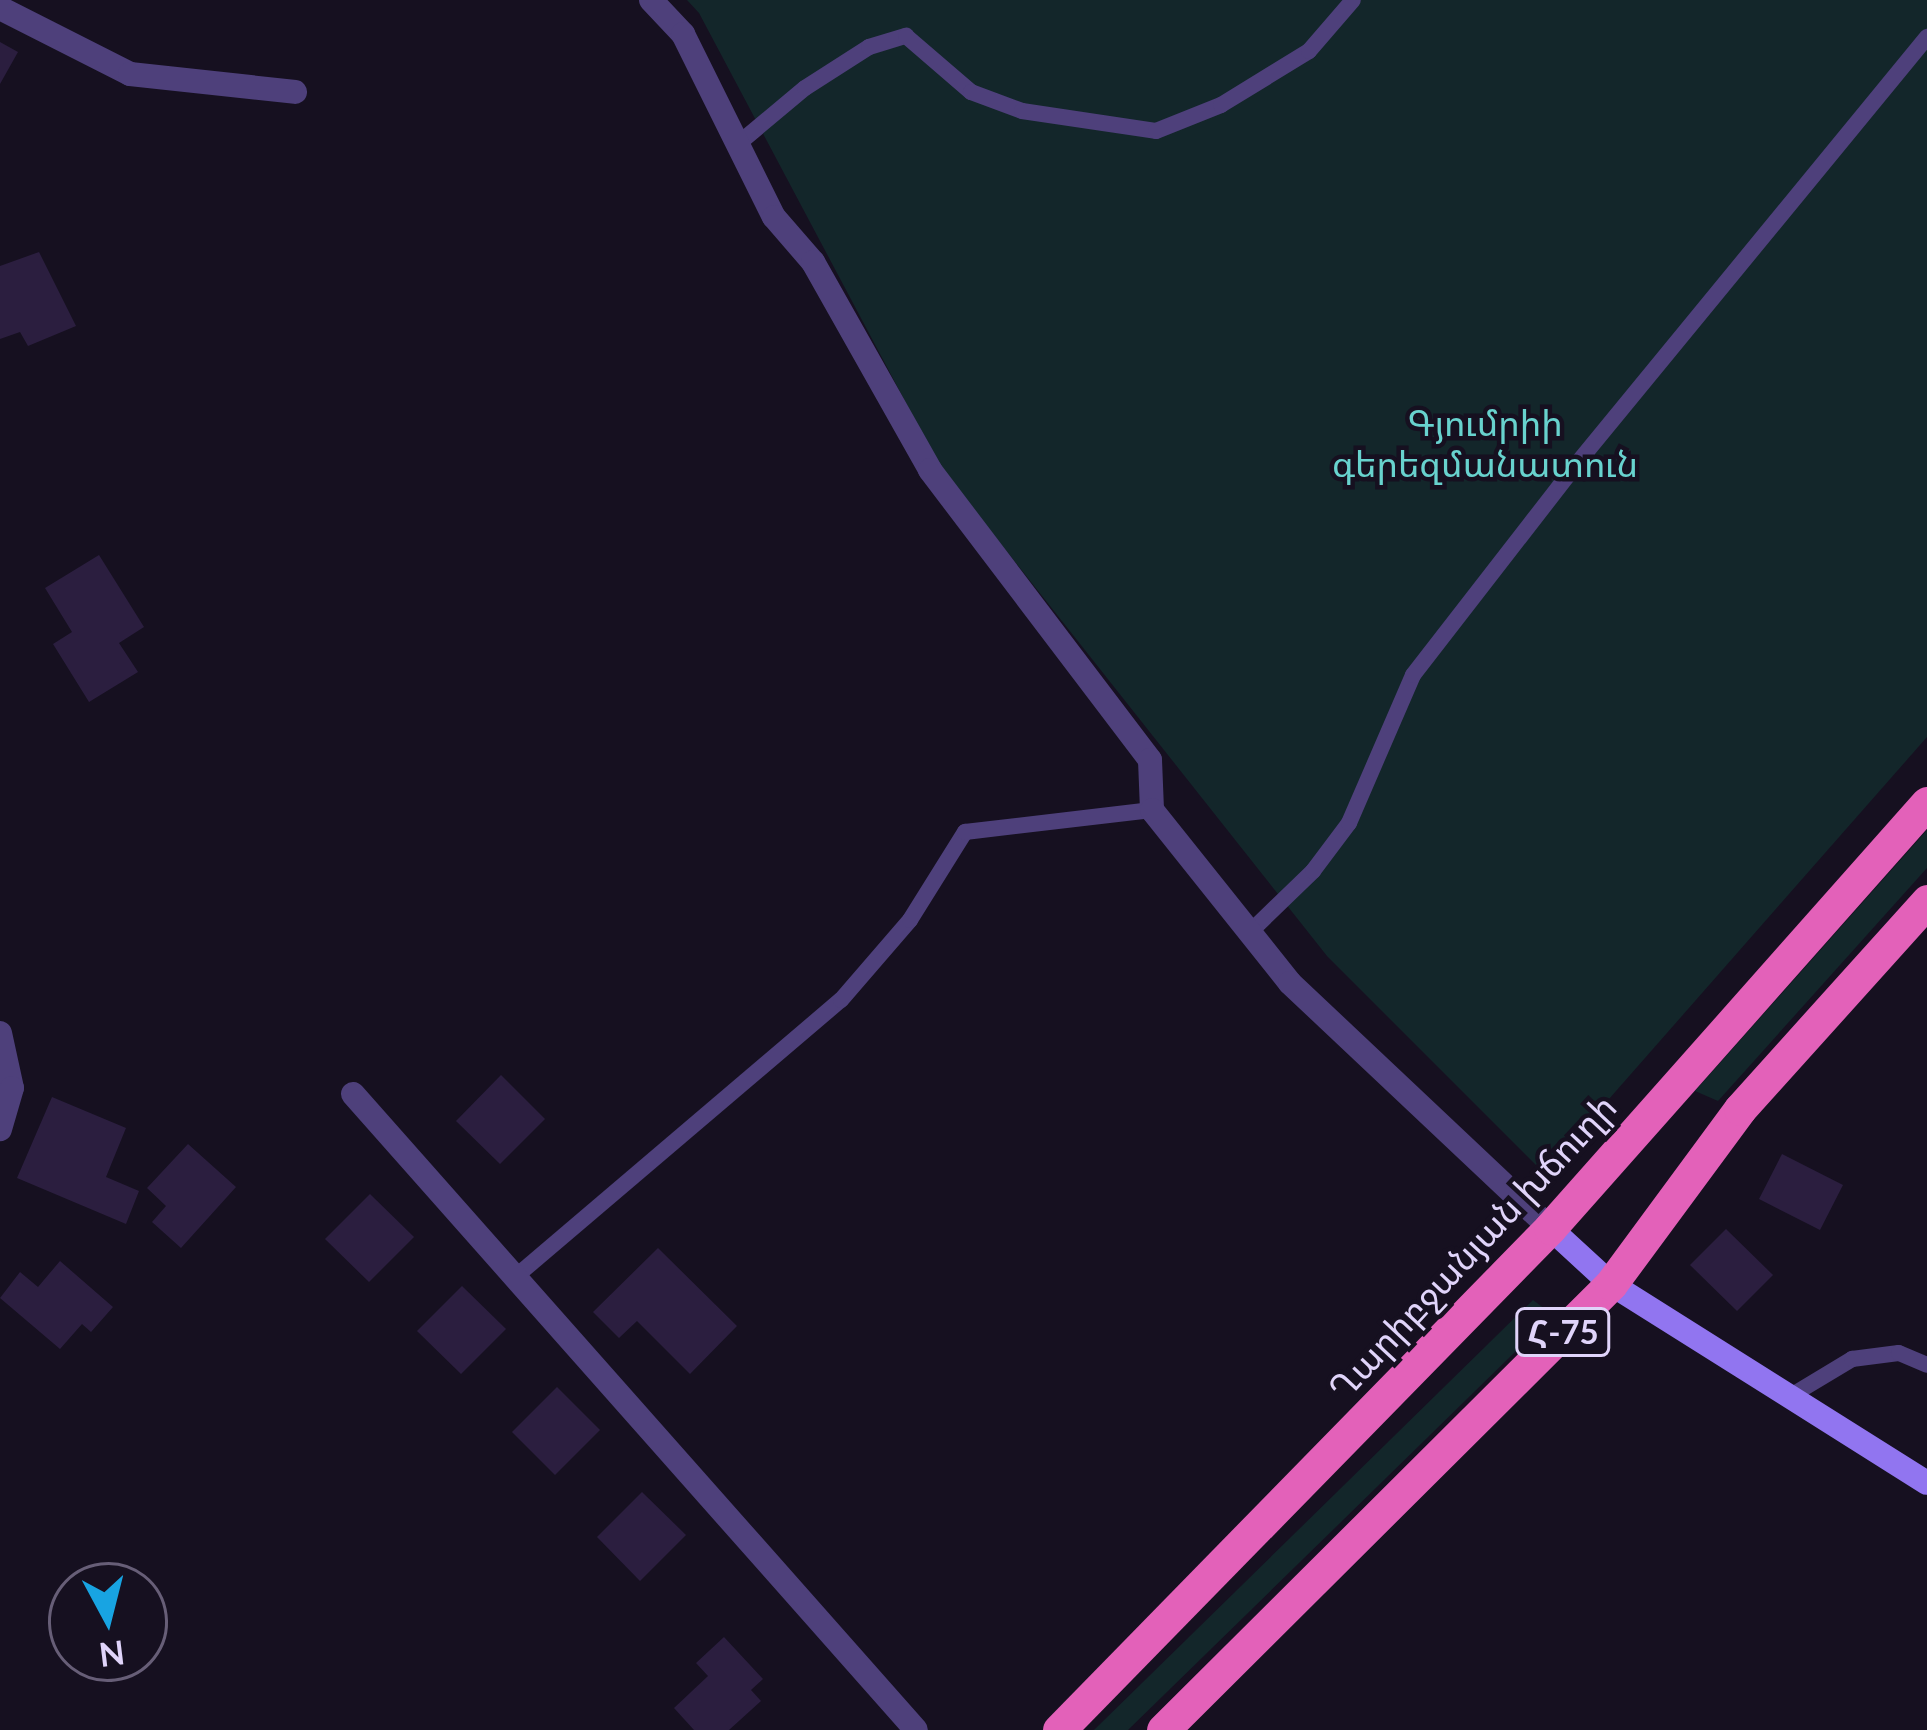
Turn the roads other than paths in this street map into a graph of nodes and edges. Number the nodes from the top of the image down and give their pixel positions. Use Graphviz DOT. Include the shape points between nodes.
graph roads {
  1 [pos="651,0"];
  2 [pos="1353,0"];
  3 [pos="0,8"];
  4 [pos="1927,37"];
  5 [pos="295,92"];
  6 [pos="738,144"];
  7 [pos="1927,803"];
  8 [pos="1152,810"];
  9 [pos="1927,901"];
  10 [pos="1248,934"];
  11 [pos="0,1033"];
  12 [pos="353,1094"];
  13 [pos="0,1128"];
  14 [pos="1550,1228"];
  15 [pos="514,1278"];
  16 [pos="1611,1284"];
  17 [pos="1927,1365"];
  18 [pos="1789,1396"];
  19 [pos="1927,1483"];
  20 [pos="916,1730"];
  21 [pos="1059,1730"];
  22 [pos="1163,1730"];
  1 -- 6 [label="street" via="683,34"];
  2 -- 6 [label="lane" via="1310,51 1221,105 1156,131 970,92 906,36 869,47 805,88"];
  3 -- 5 [label="street" via="130,74"];
  4 -- 10 [label="lane" via="1412,675 1348,824"];
  6 -- 8 [label="street" via="774,218 813,262 930,470 1150,760"];
  7 -- 14 [label="highway, Ղարիբջանյան խճուղի / Հ-75"];
  8 -- 10 [label="street"];
  8 -- 15 [label="lane" via="965,832 910,920 841,1000"];
  9 -- 16 [label="highway, Հ-75" via="1740,1109"];
  10 -- 14 [label="street"];
  11 -- 13 [label="street" via="12,1088"];
  12 -- 15 [label="street"];
  14 -- 16 [label="main road"];
  14 -- 21 [label="highway, Ղարիբջանյան խճուղի / Հ-75"];
  15 -- 20 [label="street"];
  16 -- 18 [label="main road"];
  16 -- 22 [label="highway, Հ-75"];
  17 -- 18 [label="lane" via="1899,1353 1852,1359"];
  18 -- 19 [label="main road"];
}
